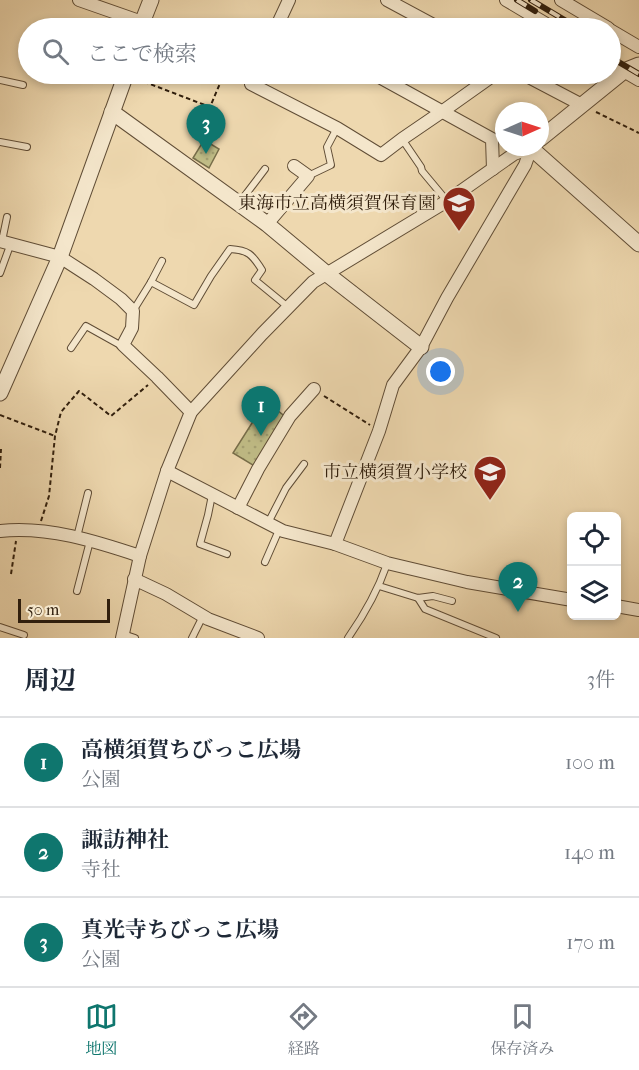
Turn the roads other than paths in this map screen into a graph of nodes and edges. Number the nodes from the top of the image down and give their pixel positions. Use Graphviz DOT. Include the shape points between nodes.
graph roads {
  1 [pos="79,0"];
  2 [pos="151,0"];
  3 [pos="289,0"];
  4 [pos="387,0"];
  5 [pos="506,0"];
  6 [pos="561,0"];
  7 [pos="124,18"];
  8 [pos="144,18"];
  9 [pos="281,18"];
  10 [pos="421,18"];
  11 [pos="536,18"];
  12 [pos="591,18"];
  13 [pos="621,36"];
  14 [pos="639,47"];
  15 [pos="639,65"];
  16 [pos="621,67"];
  17 [pos="621,70"];
  18 [pos="0,80"];
  19 [pos="639,81"];
  20 [pos="18,84"];
  21 [pos="19,84"];
  22 [pos="122,84"];
  23 [pos="251,84"];
  24 [pos="393,84"];
  25 [pos="481,84"];
  26 [pos="542,84"];
  27 [pos="601,84"];
  28 [pos="24,85"];
  29 [pos="582,105"];
  30 [pos="443,111"];
  31 [pos="112,112"];
  32 [pos="337,128"];
  33 [pos="549,132"];
  34 [pos="402,139"];
  35 [pos="0,142"];
  36 [pos="27,147"];
  37 [pos="511,156"];
  38 [pos="529,156"];
  39 [pos="546,156"];
  40 [pos="294,166"];
  41 [pos="265,169"];
  42 [pos="493,169"];
  43 [pos="308,176"];
  44 [pos="447,201"];
  45 [pos="239,204"];
  46 [pos="7,217"];
  47 [pos="267,224"];
  48 [pos="4,242"];
  49 [pos="639,244"];
  50 [pos="60,257"];
  51 [pos="162,261"];
  52 [pos="0,273"];
  53 [pos="327,274"];
  54 [pos="151,282"];
  55 [pos="288,307"];
  56 [pos="133,311"];
  57 [pos="123,345"];
  58 [pos="421,347"];
  59 [pos="71,348"];
  60 [pos="4,374"];
  61 [pos="314,389"];
  62 [pos="0,393"];
  63 [pos="191,412"];
  64 [pos="304,464"];
  65 [pos="167,471"];
  66 [pos="88,493"];
  67 [pos="212,494"];
  68 [pos="238,508"];
  69 [pos="274,526"];
  70 [pos="0,531"];
  71 [pos="84,539"];
  72 [pos="335,544"];
  73 [pos="226,554"];
  74 [pos="140,556"];
  75 [pos="266,562"];
  76 [pos="387,563"];
  77 [pos="134,579"];
  78 [pos="379,586"];
  79 [pos="77,591"];
  80 [pos="418,598"];
  81 [pos="567,599"];
  82 [pos="452,601"];
  83 [pos="621,607"];
  84 [pos="639,609"];
  85 [pos="203,616"];
  86 [pos="0,627"];
  87 [pos="24,635"];
  88 [pos="127,637"];
  89 [pos="192,638"];
  90 [pos="258,638"];
  91 [pos="348,638"];
  92 [pos="496,638"];
  1 -- 7 [label="street"];
  2 -- 8 [label="street"];
  3 -- 9 [label="street"];
  4 -- 10 [label="street"];
  5 -- 11 [label="street"];
  6 -- 12 [label="street"];
  13 -- 14 [label="street"];
  15 -- 16 [label="street"];
  17 -- 19 [label="street"];
  18 -- 20 [label="lane"];
  21 -- 28 [label="lane"];
  22 -- 31 [label="street"];
  23 -- 32 [label="street"];
  24 -- 30 [label="street"];
  25 -- 30 [label="street"];
  26 -- 29 [label="street"];
  27 -- 29 [label="street"];
  29 -- 33 [label="street"];
  30 -- 34 [label="street"];
  30 -- 42 [label="street" via="492,139"];
  31 -- 45 [label="street"];
  31 -- 50 [label="street"];
  32 -- 34 [label="street" via="381,155"];
  32 -- 43 [label="lane" via="327,147 331,165"];
  34 -- 44 [label="lane"];
  35 -- 36 [label="lane"];
  37 -- 42 [label="street"];
  38 -- 58 [label="street"];
  39 -- 49 [label="street"];
  40 -- 43 [label="street"];
  41 -- 45 [label="lane"];
  42 -- 44 [label="street"];
  43 -- 47 [label="street"];
  44 -- 53 [label="street"];
  45 -- 47 [label="street"];
  46 -- 48 [label="lane"];
  47 -- 53 [label="street"];
  48 -- 50 [label="street"];
  48 -- 52 [label="lane"];
  50 -- 56 [label="street"];
  50 -- 60 [label="street"];
  51 -- 54 [label="lane"];
  53 -- 55 [label="street"];
  53 -- 58 [label="street"];
  54 -- 55 [label="lane" via="194,305 230,249 243,250 262,270 255,280"];
  54 -- 56 [label="lane"];
  55 -- 63 [label="street"];
  56 -- 57 [label="street" via="132,328"];
  57 -- 59 [label="lane" via="86,326"];
  57 -- 63 [label="street"];
  58 -- 72 [label="street" via="393,385"];
  60 -- 62 [label="street"];
  61 -- 68 [label="street" via="290,416"];
  63 -- 65 [label="street"];
  64 -- 69 [label="lane" via="286,488"];
  65 -- 67 [label="street"];
  65 -- 74 [label="street"];
  66 -- 71 [label="lane"];
  67 -- 68 [label="street"];
  67 -- 73 [label="lane" via="200,544"];
  68 -- 69 [label="street"];
  69 -- 72 [label="street"];
  69 -- 75 [label="lane"];
  70 -- 71 [label="street" via="38,531"];
  71 -- 74 [label="street"];
  71 -- 79 [label="lane"];
  72 -- 76 [label="street"];
  74 -- 77 [label="street"];
  76 -- 78 [label="lane"];
  76 -- 81 [label="street"];
  77 -- 85 [label="street"];
  77 -- 88 [label="street"];
  78 -- 80 [label="lane"];
  78 -- 91 [label="lane"];
  80 -- 82 [label="lane" via="434,596"];
  80 -- 92 [label="lane" via="425,609"];
  83 -- 84 [label="street"];
  85 -- 89 [label="lane"];
  85 -- 90 [label="street"];
  86 -- 87 [label="lane"];
}
